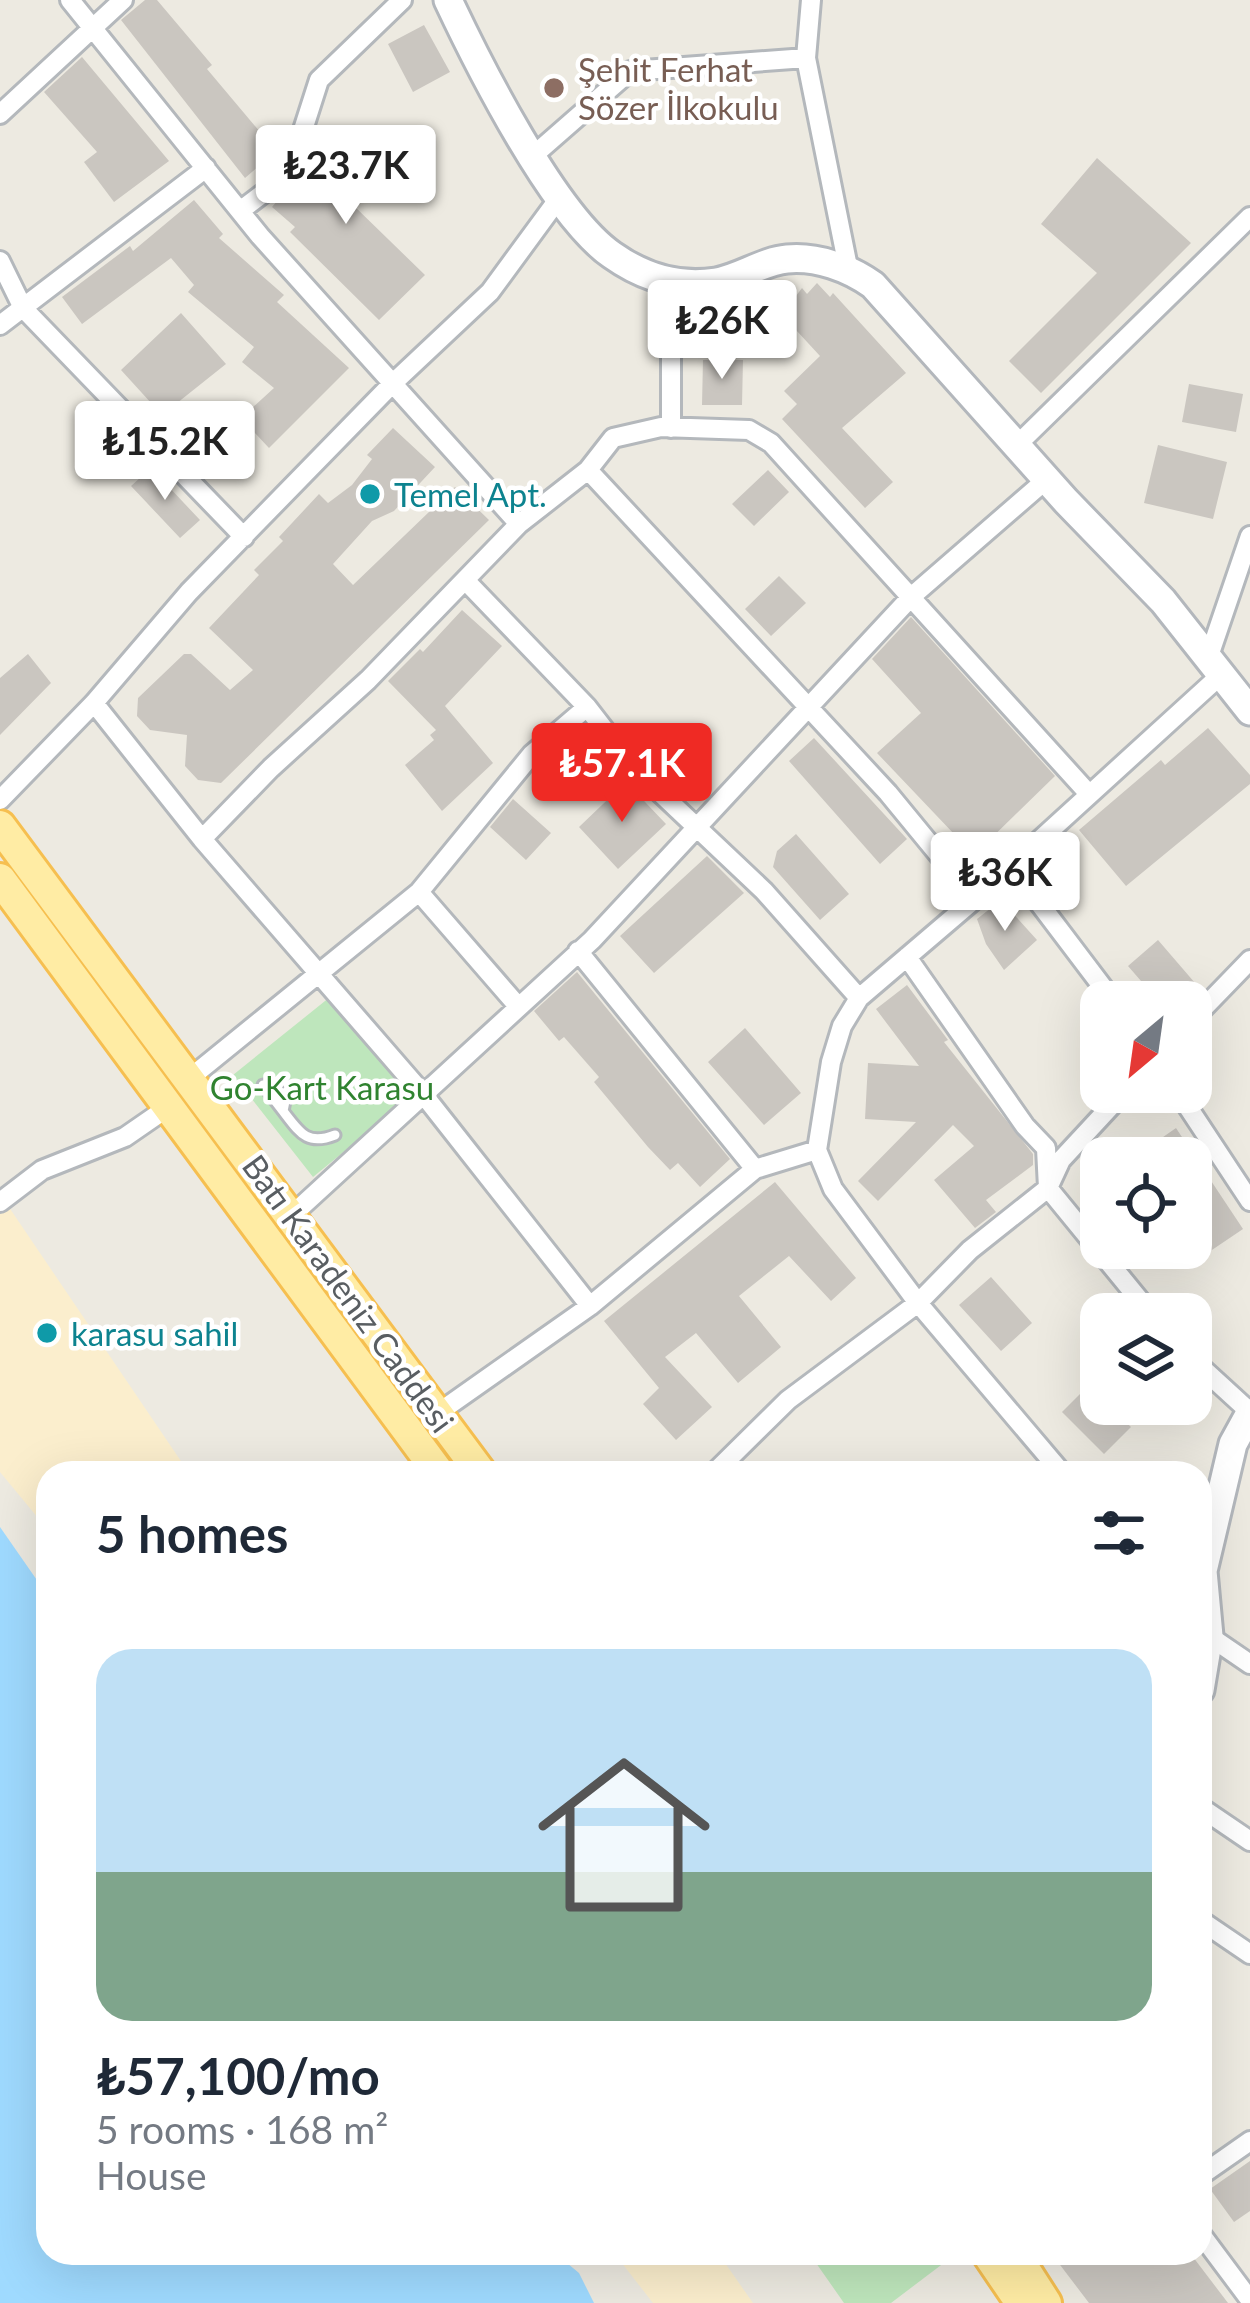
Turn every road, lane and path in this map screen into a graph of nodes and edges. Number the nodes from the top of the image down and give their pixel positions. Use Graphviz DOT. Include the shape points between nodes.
graph roads {
  1 [pos="70,0"];
  2 [pos="123,0"];
  3 [pos="402,0"];
  4 [pos="811,0"];
  5 [pos="458,5"];
  6 [pos="93,27"];
  7 [pos="806,58"];
  8 [pos="0,113"];
  9 [pos="534,155"];
  10 [pos="206,168"];
  11 [pos="559,198"];
  12 [pos="241,212"];
  13 [pos="1250,217"];
  14 [pos="0,261"];
  15 [pos="848,267"];
  16 [pos="664,283"];
  17 [pos="22,308"];
  18 [pos="0,325"];
  19 [pos="391,385"];
  20 [pos="671,428"];
  21 [pos="1017,446"];
  22 [pos="588,470"];
  23 [pos="1047,479"];
  24 [pos="519,524"];
  25 [pos="1250,536"];
  26 [pos="244,537"];
  27 [pos="465,580"];
  28 [pos="911,597"];
  29 [pos="1216,665"];
  30 [pos="94,703"];
  31 [pos="806,705"];
  32 [pos="586,707"];
  33 [pos="1250,711"];
  34 [pos="1089,794"];
  35 [pos="0,800"];
  36 [pos="0,826"];
  37 [pos="698,829"];
  38 [pos="202,839"];
  39 [pos="1011,866"];
  40 [pos="0,879"];
  41 [pos="419,892"];
  42 [pos="975,899"];
  43 [pos="578,952"];
  44 [pos="908,957"];
  45 [pos="1248,966"];
  46 [pos="318,972"];
  47 [pos="1098,981"];
  48 [pos="860,998"];
  49 [pos="1212,1001"];
  50 [pos="518,1005"];
  51 [pos="190,1078"];
  52 [pos="263,1084"];
  53 [pos="287,1091"];
  54 [pos="423,1094"];
  55 [pos="167,1108"];
  56 [pos="283,1111"];
  57 [pos="1105,1113"];
  58 [pos="1192,1113"];
  59 [pos="335,1135"];
  60 [pos="817,1150"];
  61 [pos="755,1169"];
  62 [pos="1048,1188"];
  63 [pos="1250,1201"];
  64 [pos="0,1202"];
  65 [pos="292,1216"];
  66 [pos="1134,1293"];
  67 [pos="918,1304"];
  68 [pos="590,1306"];
  69 [pos="1212,1378"];
  70 [pos="438,1413"];
  71 [pos="1250,1413"];
  72 [pos="430,1461"];
  73 [pos="472,1461"];
  74 [pos="726,1461"];
  75 [pos="1052,1461"];
  76 [pos="1212,1527"];
  77 [pos="1212,1624"];
  78 [pos="1250,1664"];
  79 [pos="1212,1816"];
  80 [pos="1250,1841"];
  81 [pos="1212,1928"];
  82 [pos="1250,1954"];
  83 [pos="1250,2141"];
  84 [pos="1212,2168"];
  85 [pos="1212,2249"];
  86 [pos="995,2265"];
  87 [pos="1022,2265"];
  88 [pos="1250,2300"];
  89 [pos="1021,2303"];
  90 [pos="1046,2303"];
  1 -- 6 [label="street"];
  2 -- 6 [label="street"];
  3 -- 12 [label="street" via="319,80 293,158"];
  4 -- 7 [label="street"];
  5 -- 9 [label="street"];
  6 -- 8 [label="street"];
  6 -- 10 [label="street"];
  7 -- 9 [label="street" via="629,71"];
  7 -- 15 [label="street"];
  9 -- 11 [label="street"];
  10 -- 12 [label="street"];
  10 -- 17 [label="street"];
  11 -- 16 [label="street" via="610,254"];
  11 -- 19 [label="street" via="490,292"];
  12 -- 19 [label="street"];
  13 -- 21 [label="street"];
  14 -- 17 [label="street"];
  15 -- 16 [label="street" via="787,259 717,282"];
  15 -- 21 [label="street"];
  16 -- 20 [label="street"];
  17 -- 18 [label="street"];
  17 -- 26 [label="street"];
  19 -- 24 [label="street"];
  19 -- 26 [label="street"];
  20 -- 22 [label="street" via="613,438"];
  20 -- 28 [label="street" via="748,430 771,443"];
  21 -- 23 [label="street"];
  22 -- 24 [label="street"];
  22 -- 31 [label="street"];
  23 -- 28 [label="street"];
  23 -- 29 [label="street"];
  24 -- 27 [label="street"];
  25 -- 29 [label="street"];
  26 -- 30 [label="street"];
  27 -- 32 [label="street"];
  27 -- 38 [label="street"];
  28 -- 31 [label="street"];
  28 -- 34 [label="street"];
  29 -- 33 [label="street"];
  29 -- 34 [label="street"];
  30 -- 35 [label="street"];
  30 -- 38 [label="street"];
  31 -- 37 [label="street"];
  31 -- 42 [label="street"];
  32 -- 37 [label="street" via="634,769"];
  32 -- 41 [label="street" via="532,754"];
  34 -- 39 [label="street"];
  36 -- 51 [label="main road, Batı Karadeniz Caddesi"];
  37 -- 43 [label="street"];
  37 -- 48 [label="street"];
  38 -- 46 [label="street"];
  39 -- 42 [label="street"];
  39 -- 47 [label="street"];
  40 -- 55 [label="main road, Batı Karadeniz Caddesi"];
  41 -- 46 [label="street"];
  41 -- 50 [label="street"];
  42 -- 44 [label="street"];
  43 -- 50 [label="street"];
  43 -- 61 [label="street"];
  44 -- 48 [label="street"];
  44 -- 62 [label="street" via="1046,1148"];
  45 -- 49 [label="street"];
  46 -- 51 [label="street"];
  46 -- 54 [label="street"];
  48 -- 60 [label="street" via="831,1062"];
  50 -- 54 [label="street"];
  51 -- 65 [label="main road, Batı Karadeniz Caddesi"];
  52 -- 56 [label="lane"];
  53 -- 56 [label="lane"];
  54 -- 65 [label="street"];
  54 -- 68 [label="street"];
  55 -- 64 [label="street" via="125,1137 42,1170"];
  55 -- 72 [label="main road, Batı Karadeniz Caddesi"];
  56 -- 59 [label="lane" via="303,1138"];
  57 -- 62 [label="street" via="1061,1160"];
  58 -- 63 [label="street"];
  60 -- 61 [label="street"];
  60 -- 67 [label="street" via="833,1189"];
  61 -- 68 [label="street"];
  62 -- 66 [label="street"];
  62 -- 67 [label="street"];
  65 -- 70 [label="main road, Batı Karadeniz Caddesi"];
  67 -- 74 [label="street" via="788,1400"];
  67 -- 75 [label="street"];
  68 -- 70 [label="street"];
  69 -- 71 [label="street"];
  70 -- 73 [label="main road, Batı Karadeniz Caddesi"];
  71 -- 76 [label="street" via="1233,1444"];
  77 -- 78 [label="street"];
  79 -- 80 [label="street"];
  81 -- 82 [label="street"];
  83 -- 84 [label="street"];
  85 -- 88 [label="street"];
  86 -- 89 [label="main road"];
  87 -- 90 [label="main road"];
}
